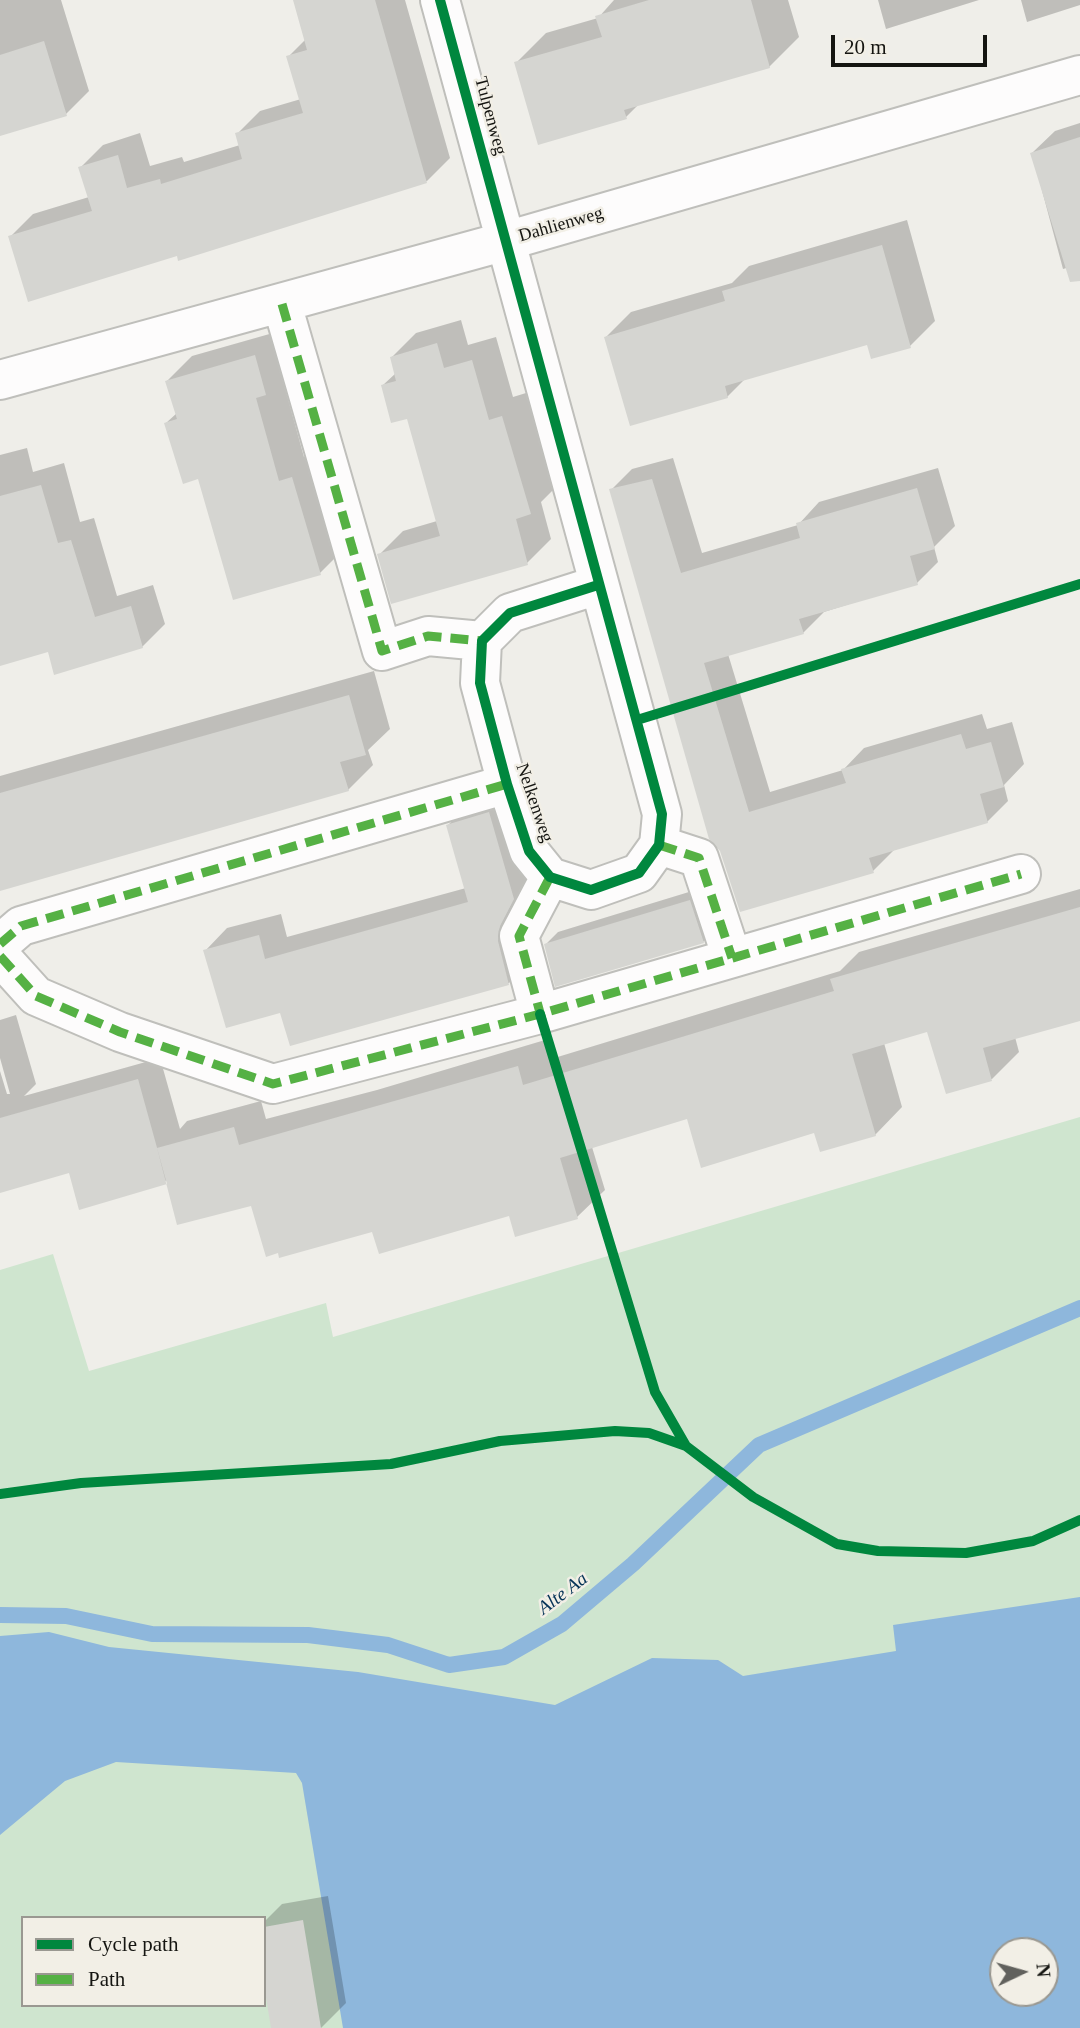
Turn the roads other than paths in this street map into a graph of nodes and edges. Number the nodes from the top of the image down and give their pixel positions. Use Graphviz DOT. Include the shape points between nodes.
graph roads {
  1 [pos="440,0"];
  2 [pos="1080,75"];
  3 [pos="506,241"];
  4 [pos="282,304"];
  5 [pos="0,380"];
  6 [pos="598,585"];
  7 [pos="482,641"];
  8 [pos="507,784"];
  9 [pos="659,845"];
  10 [pos="1021,874"];
  11 [pos="550,877"];
  12 [pos="0,944"];
  13 [pos="0,956"];
  14 [pos="732,958"];
  15 [pos="540,1014"];
  1 -- 3 [label="street, Tulpenweg"];
  2 -- 3 [label="street, Dahlienweg"];
  3 -- 4 [label="street, Dahlienweg"];
  3 -- 6 [label="street"];
  4 -- 5 [label="street, Dahlienweg"];
  4 -- 7 [label="street" via="382,651 428,636"];
  6 -- 7 [label="street" via="510,613"];
  6 -- 9 [label="street" via="662,814"];
  7 -- 8 [label="street, Nelkenweg" via="480,683"];
  8 -- 11 [label="street, Nelkenweg" via="529,851"];
  8 -- 12 [label="street, Nelkenweg" via="21,926"];
  9 -- 11 [label="street" via="639,873 591,890"];
  9 -- 14 [label="street" via="699,858"];
  10 -- 14 [label="street"];
  11 -- 15 [label="street" via="519,936"];
  13 -- 15 [label="street" via="36,996 120,1032 273,1084"];
  14 -- 15 [label="street"];
}
